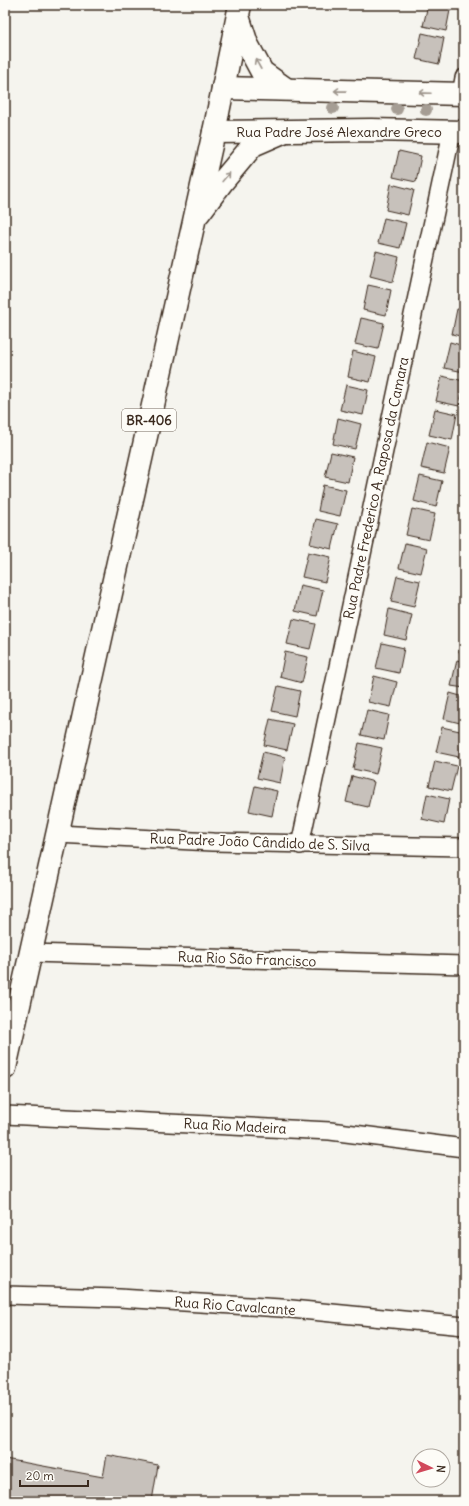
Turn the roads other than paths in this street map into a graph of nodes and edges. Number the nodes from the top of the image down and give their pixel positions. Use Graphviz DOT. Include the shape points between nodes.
graph roads {
  1 [pos="239,10"];
  2 [pos="223,88"];
  3 [pos="286,89"];
  4 [pos="463,89"];
  5 [pos="214,132"];
  6 [pos="283,132"];
  7 [pos="458,132"];
  8 [pos="194,219"];
  9 [pos="57,834"];
  10 [pos="300,845"];
  11 [pos="464,847"];
  12 [pos="30,953"];
  13 [pos="464,965"];
  14 [pos="5,1068"];
  15 [pos="5,1115"];
  16 [pos="464,1148"];
  17 [pos="5,1295"];
  18 [pos="464,1326"];
  1 -- 2 [label="main road, BR-406"];
  3 -- 1 [label="main road, one-way" via="262,72 247,44"];
  2 -- 3 [label="main road"];
  2 -- 5 [label="main road, BR-406"];
  4 -- 3 [label="main road, one-way"];
  5 -- 6 [label="main road, Rua Padre José Alexandre Greco"];
  5 -- 8 [label="main road, BR-406"];
  6 -- 7 [label="main road, Rua Padre José Alexandre Greco"];
  8 -- 6 [label="main road, one-way" via="253,145"];
  7 -- 10 [label="street, Rua Padre Frederico A. Raposa da Camara"];
  8 -- 9 [label="main road, BR-406"];
  9 -- 10 [label="street, Rua Padre João Cândido de S. Silva"];
  9 -- 12 [label="main road, BR-406"];
  10 -- 11 [label="street, Rua Padre João Cândido de S. Silva"];
  12 -- 13 [label="street, Rua Rio São Francisco"];
  12 -- 14 [label="main road, BR-406"];
  15 -- 16 [label="street, Rua Rio Madeira" via="330,1131"];
  17 -- 18 [label="street, Rua Rio Cavalcante" via="119,1298 281,1308"];
}
